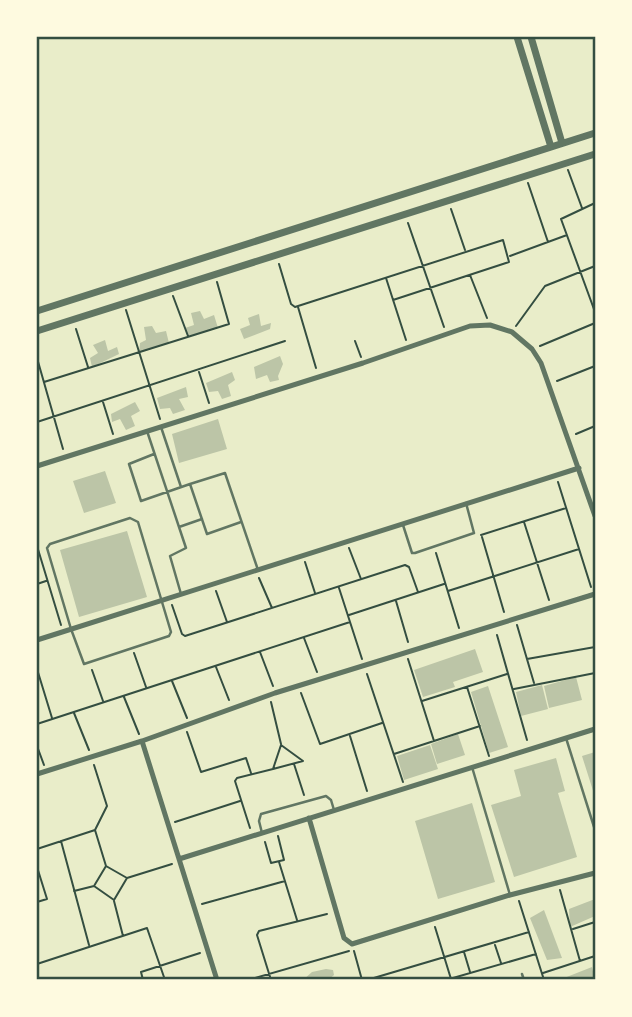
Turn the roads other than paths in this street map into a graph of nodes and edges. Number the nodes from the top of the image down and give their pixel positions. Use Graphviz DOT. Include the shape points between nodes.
graph roads {
  1 [pos="517,37"];
  2 [pos="531,37"];
  3 [pos="595,133"];
  4 [pos="562,144"];
  5 [pos="551,147"];
  6 [pos="595,154"];
  7 [pos="37,312"];
  8 [pos="37,331"];
  9 [pos="162,427"];
  10 [pos="147,431"];
  11 [pos="154,454"];
  12 [pos="37,466"];
  13 [pos="579,468"];
  14 [pos="190,484"];
  15 [pos="181,487"];
  16 [pos="167,492"];
  17 [pos="466,503"];
  18 [pos="595,516"];
  19 [pos="202,519"];
  20 [pos="241,522"];
  21 [pos="402,524"];
  22 [pos="179,527"];
  23 [pos="257,570"];
  24 [pos="181,594"];
  25 [pos="594,594"];
  26 [pos="162,600"];
  27 [pos="71,629"];
  28 [pos="37,640"];
  29 [pos="595,729"];
  30 [pos="566,738"];
  31 [pos="142,741"];
  32 [pos="472,767"];
  33 [pos="37,774"];
  34 [pos="334,810"];
  35 [pos="309,818"];
  36 [pos="595,830"];
  37 [pos="262,833"];
  38 [pos="179,860"];
  39 [pos="595,873"];
  40 [pos="513,894"];
  41 [pos="522,974"];
  42 [pos="217,980"];
  43 [pos="524,980"];
  1 -- 5 [label="street"];
  2 -- 4 [label="street"];
  3 -- 4 [label="street"];
  4 -- 5 [label="street"];
  5 -- 7 [label="street"];
  6 -- 8 [label="street"];
  9 -- 10 [label="street"];
  9 -- 13 [label="street" via="470,327 491,325 512,332 533,349"];
  9 -- 15 [label="lane"];
  10 -- 11 [label="lane"];
  10 -- 12 [label="street"];
  11 -- 16 [label="lane"];
  11 -- 16 [label="lane" via="129,464 141,501"];
  13 -- 17 [label="street"];
  13 -- 18 [label="street"];
  14 -- 15 [label="lane"];
  14 -- 19 [label="lane"];
  14 -- 20 [label="lane" via="225,473"];
  15 -- 16 [label="lane"];
  16 -- 22 [label="lane"];
  17 -- 21 [label="street"];
  17 -- 21 [label="lane" via="474,533 415,553"];
  19 -- 20 [label="lane" via="208,534"];
  19 -- 22 [label="lane"];
  20 -- 23 [label="lane"];
  21 -- 23 [label="street"];
  22 -- 24 [label="lane" via="186,549 170,557"];
  23 -- 24 [label="street"];
  24 -- 26 [label="street"];
  25 -- 31 [label="street" via="320,678"];
  26 -- 27 [label="street"];
  26 -- 27 [label="lane" via="170,634 89,663 82,662"];
  26 -- 27 [label="lane" via="138,522 130,518 47,548"];
  27 -- 28 [label="street"];
  29 -- 30 [label="street"];
  30 -- 32 [label="street"];
  30 -- 36 [label="lane"];
  31 -- 33 [label="street"];
  31 -- 38 [label="street"];
  32 -- 34 [label="street"];
  32 -- 40 [label="lane"];
  34 -- 35 [label="street"];
  34 -- 37 [label="lane" via="326,796 261,814"];
  35 -- 37 [label="street"];
  35 -- 40 [label="street" via="344,938 353,947"];
  37 -- 38 [label="street"];
  38 -- 42 [label="street"];
  39 -- 40 [label="street"];
  41 -- 43 [label="lane"];
}
